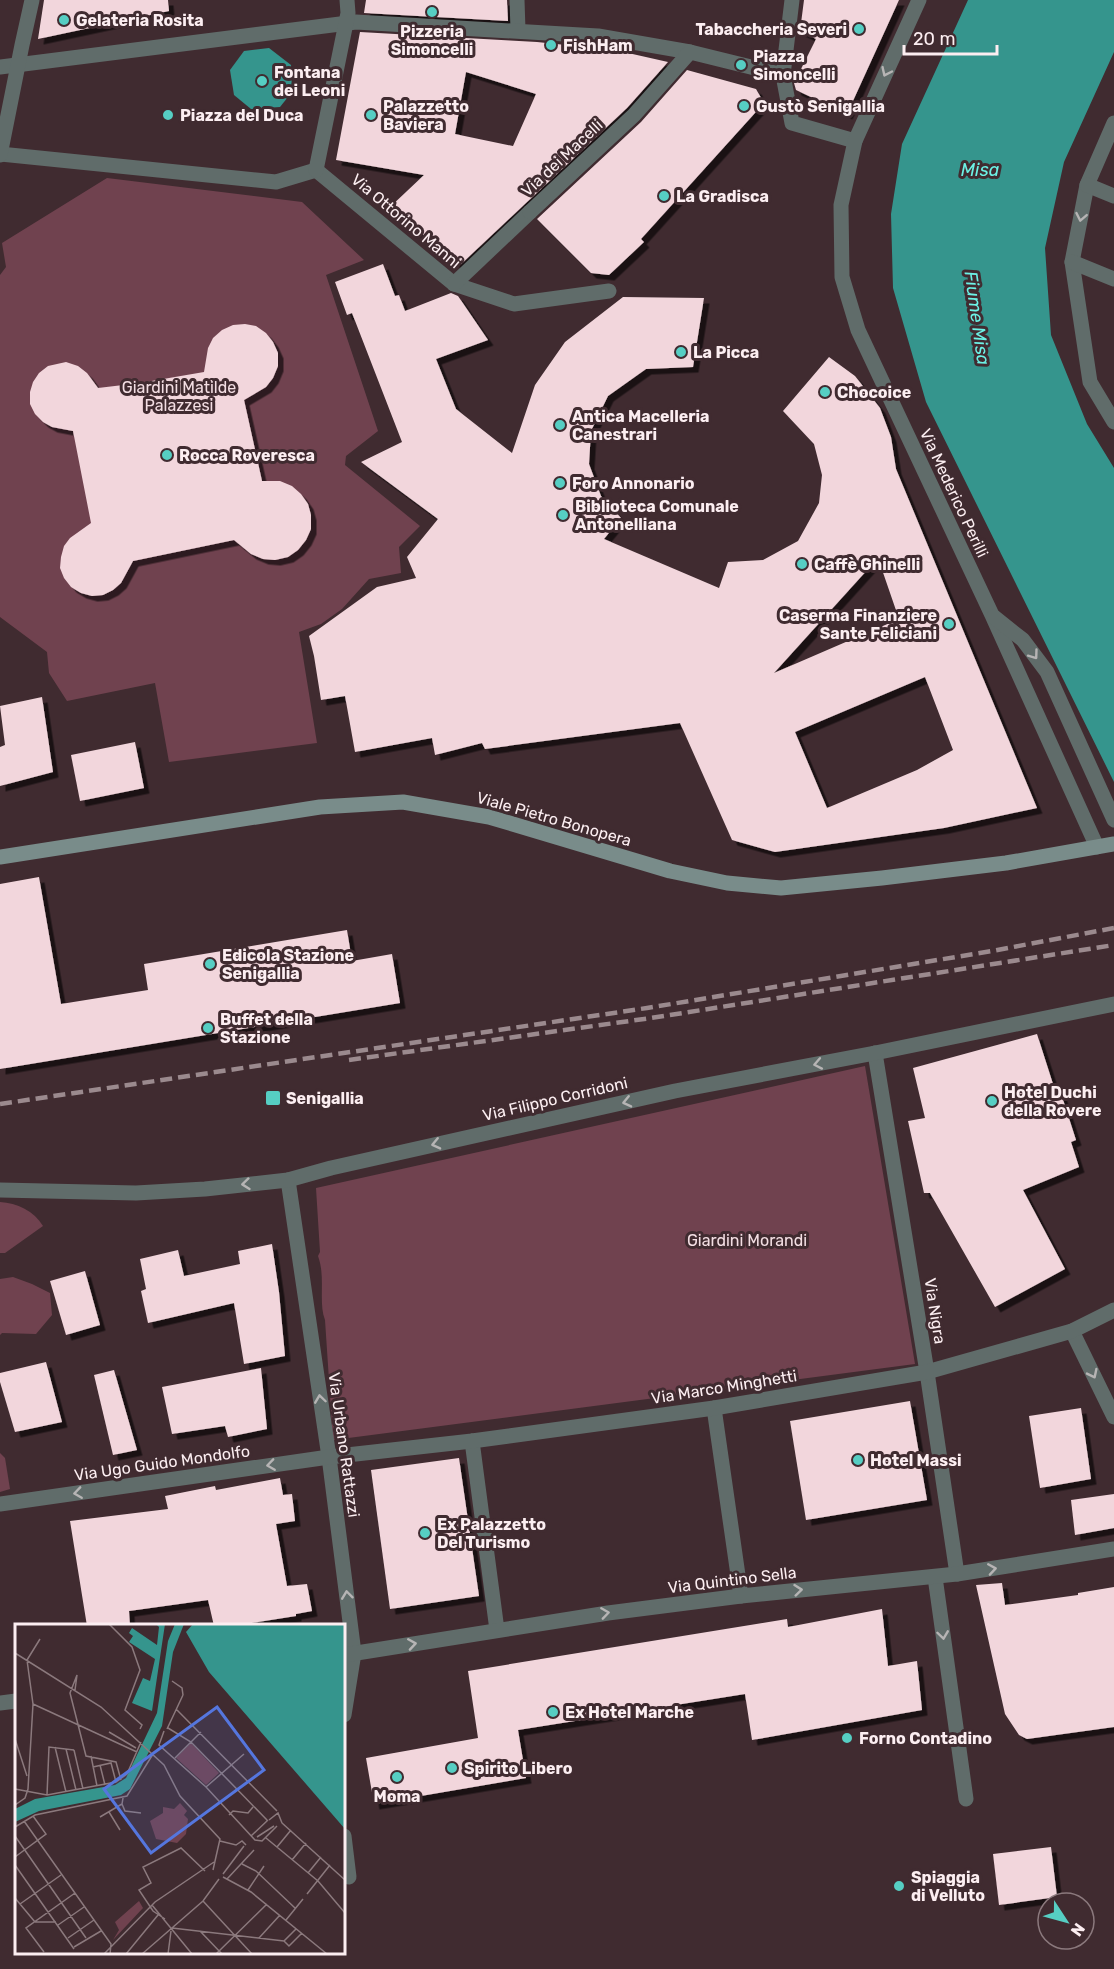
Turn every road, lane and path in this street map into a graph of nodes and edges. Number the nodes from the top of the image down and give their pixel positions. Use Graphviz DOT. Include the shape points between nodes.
graph roads {
  1 [pos="33,0"];
  2 [pos="517,0"];
  3 [pos="792,0"];
  4 [pos="919,0"];
  5 [pos="349,14"];
  6 [pos="518,30"];
  7 [pos="690,52"];
  8 [pos="18,65"];
  9 [pos="0,67"];
  10 [pos="783,75"];
  11 [pos="1114,123"];
  12 [pos="855,141"];
  13 [pos="0,154"];
  14 [pos="320,173"];
  15 [pos="1087,185"];
  16 [pos="1114,196"];
  17 [pos="1072,262"];
  18 [pos="1114,279"];
  19 [pos="454,284"];
  20 [pos="609,291"];
  21 [pos="1114,422"];
  22 [pos="992,615"];
  23 [pos="1114,820"];
  24 [pos="1114,844"];
  25 [pos="1097,847"];
  26 [pos="0,857"];
  27 [pos="1114,1004"];
  28 [pos="875,1053"];
  29 [pos="288,1180"];
  30 [pos="0,1190"];
  31 [pos="1114,1310"];
  32 [pos="1072,1331"];
  33 [pos="927,1372"];
  34 [pos="714,1408"];
  35 [pos="1114,1417"];
  36 [pos="472,1441"];
  37 [pos="329,1457"];
  38 [pos="0,1504"];
  39 [pos="1114,1549"];
  40 [pos="957,1574"];
  41 [pos="934,1577"];
  42 [pos="741,1596"];
  43 [pos="497,1630"];
  44 [pos="349,1654"];
  45 [pos="15,1701"];
  46 [pos="345,1702"];
  47 [pos="0,1703"];
  48 [pos="966,1799"];
  49 [pos="345,1844"];
  50 [pos="349,1877"];
  1 -- 8 [label="street"];
  2 -- 6 [label="street"];
  3 -- 10 [label="street"];
  4 -- 12 [label="street, Via Mederico Perilli, one-way"];
  5 -- 6 [label="street"];
  5 -- 8 [label="street"];
  5 -- 14 [label="street"];
  6 -- 7 [label="street" via="598,36"];
  7 -- 10 [label="street"];
  7 -- 19 [label="street, Via dei Macelli" via="634,115"];
  8 -- 9 [label="street"];
  8 -- 13 [label="street"];
  10 -- 12 [label="street" via="792,123"];
  11 -- 15 [label="street"];
  12 -- 22 [label="street, Via Mederico Perilli" via="841,205 842,277 858,330"];
  13 -- 14 [label="street" via="99,169 277,187"];
  14 -- 19 [label="street, Via Ottorino Manni"];
  15 -- 16 [label="street"];
  15 -- 17 [label="street, one-way"];
  17 -- 18 [label="street"];
  17 -- 21 [label="street" via="1090,382"];
  19 -- 20 [label="street, Via Ottorino Manni" via="514,303"];
  22 -- 23 [label="street, one-way" via="1023,640 1047,672"];
  22 -- 25 [label="street, Via Mederico Perilli"];
  24 -- 25 [label="main road, Viale Pietro Bonopera"];
  25 -- 26 [label="main road, Viale Pietro Bonopera" via="1006,863 781,888 727,883 670,871 489,817 403,802 320,807"];
  27 -- 28 [label="street, Via Filippo Corridoni"];
  28 -- 29 [label="street, Via Filippo Corridoni, one-way" via="675,1091"];
  28 -- 33 [label="street, Via Nigra"];
  29 -- 30 [label="street, Via Filippo Corridoni, one-way" via="136,1193"];
  37 -- 29 [label="street, Via Urbano Rattazzi, one-way"];
  31 -- 32 [label="street, Via Marco Minghetti"];
  32 -- 33 [label="street, Via Marco Minghetti"];
  32 -- 35 [label="street, one-way"];
  33 -- 34 [label="street, Via Marco Minghetti"];
  33 -- 40 [label="street, Via Nigra"];
  34 -- 36 [label="street, Via Marco Minghetti"];
  34 -- 42 [label="street"];
  36 -- 37 [label="street, Via Marco Minghetti"];
  36 -- 43 [label="street"];
  37 -- 38 [label="street, Via Ugo Guido Mondolfo, one-way"];
  44 -- 37 [label="street, Via Urbano Rattazzi, one-way"];
  40 -- 39 [label="street, Via Quintino Sella, one-way"];
  40 -- 41 [label="street, Via Quintino Sella"];
  42 -- 41 [label="street, Via Quintino Sella, one-way"];
  41 -- 48 [label="street, one-way"];
  43 -- 42 [label="street, Via Quintino Sella, one-way"];
  44 -- 43 [label="street, Via Quintino Sella, one-way"];
  44 -- 46 [label="street, Via Urbano Rattazzi"];
  45 -- 47 [label="street"];
  49 -- 50 [label="street"];
}
